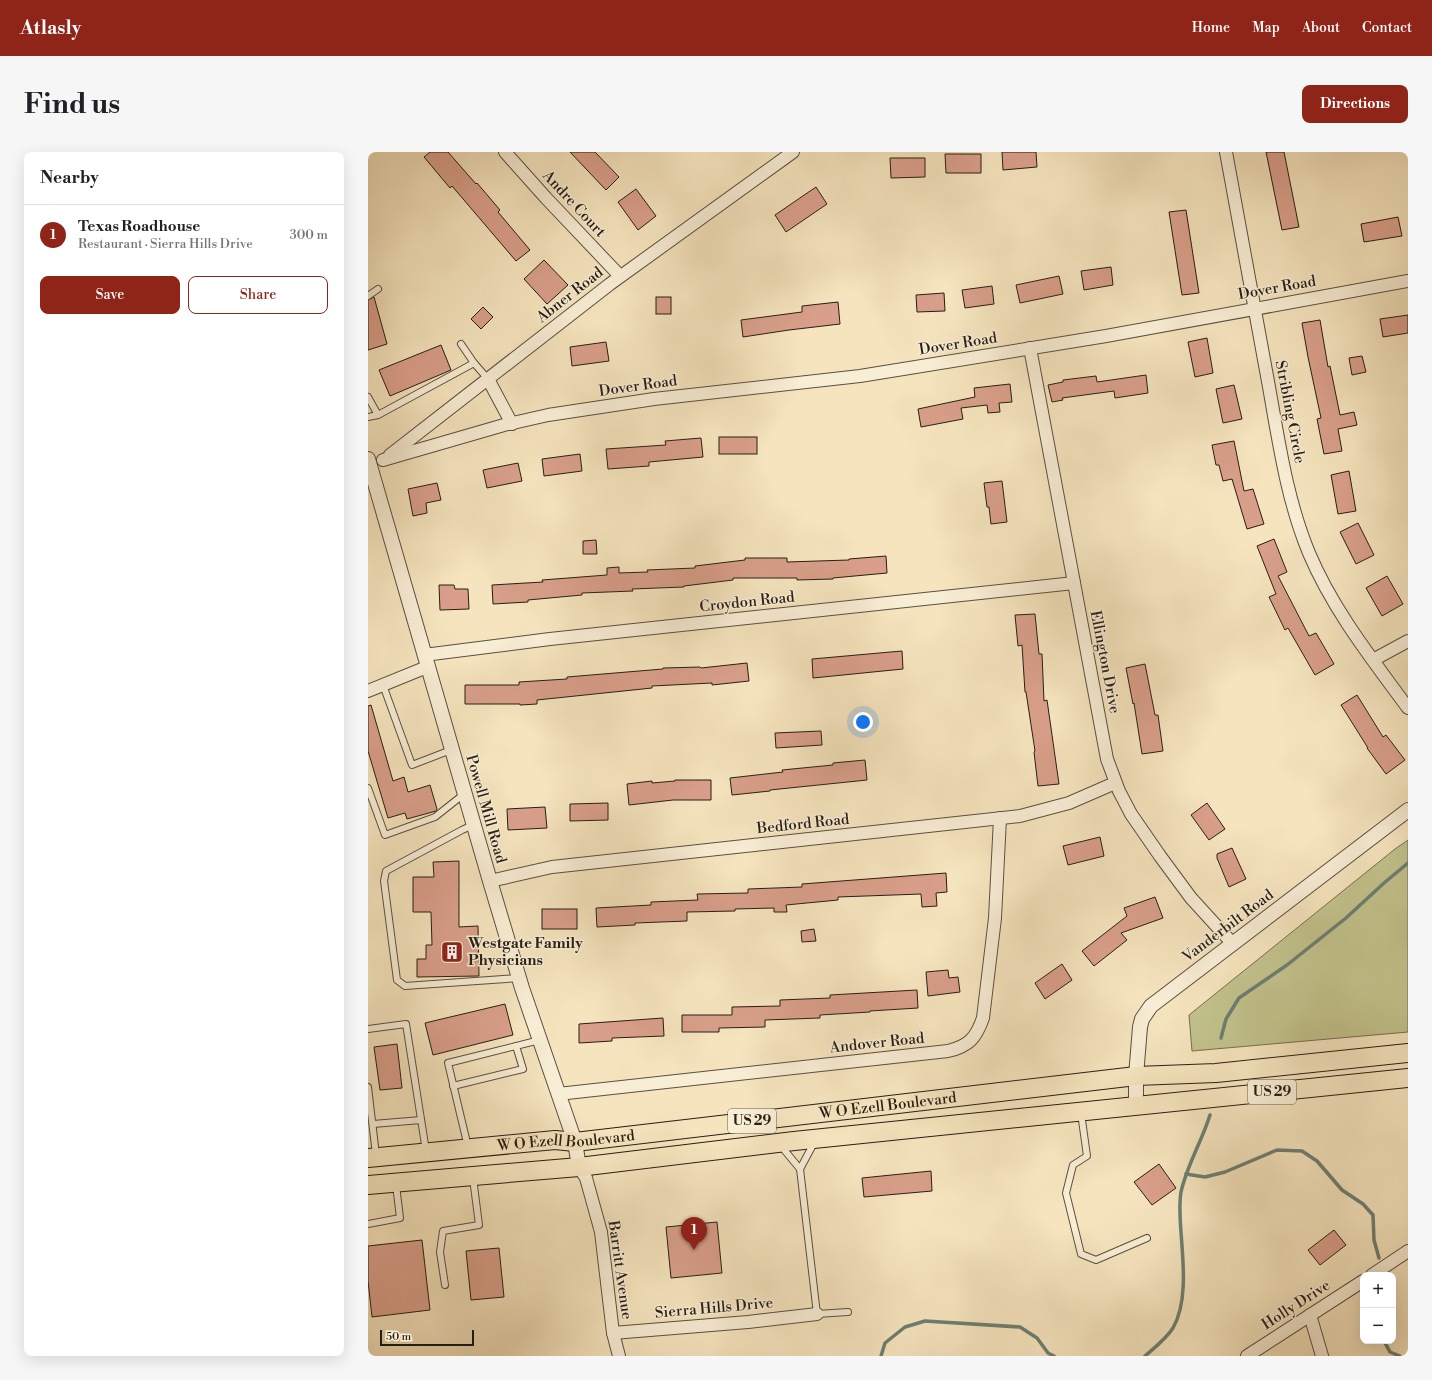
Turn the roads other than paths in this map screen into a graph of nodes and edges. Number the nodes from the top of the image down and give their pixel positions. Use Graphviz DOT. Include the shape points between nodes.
graph roads {
  1 [pos="505,152"];
  2 [pos="793,152"];
  3 [pos="1226,152"];
  4 [pos="620,276"];
  5 [pos="1408,281"];
  6 [pos="378,289"];
  7 [pos="368,296"];
  8 [pos="1254,308"];
  9 [pos="461,344"];
  10 [pos="1030,348"];
  11 [pos="474,363"];
  12 [pos="488,379"];
  13 [pos="368,397"];
  14 [pos="378,415"];
  15 [pos="368,417"];
  16 [pos="512,424"];
  17 [pos="384,460"];
  18 [pos="369,466"];
  19 [pos="1074,583"];
  20 [pos="1408,641"];
  21 [pos="1373,660"];
  22 [pos="425,661"];
  23 [pos="383,685"];
  24 [pos="368,691"];
  25 [pos="1408,708"];
  26 [pos="451,750"];
  27 [pos="1115,783"];
  28 [pos="368,788"];
  29 [pos="464,794"];
  30 [pos="1408,810"];
  31 [pos="1000,818"];
  32 [pos="473,825"];
  33 [pos="490,881"];
  34 [pos="1234,944"];
  35 [pos="519,978"];
  36 [pos="368,1029"];
  37 [pos="540,1040"];
  38 [pos="516,1046"];
  39 [pos="1408,1053"];
  40 [pos="1136,1076"];
  41 [pos="1408,1078"];
  42 [pos="454,1086"];
  43 [pos="368,1087"];
  44 [pos="558,1094"];
  45 [pos="1136,1106"];
  46 [pos="1081,1112"];
  47 [pos="421,1120"];
  48 [pos="373,1124"];
  49 [pos="816,1139"];
  50 [pos="575,1142"];
  51 [pos="778,1143"];
  52 [pos="468,1149"];
  53 [pos="426,1152"];
  54 [pos="372,1158"];
  55 [pos="579,1167"];
  56 [pos="800,1169"];
  57 [pos="473,1176"];
  58 [pos="396,1183"];
  59 [pos="368,1185"];
  60 [pos="368,1224"];
  61 [pos="1147,1238"];
  62 [pos="1408,1251"];
  63 [pos="1376,1272"];
  64 [pos="1360,1283"];
  65 [pos="445,1285"];
  66 [pos="848,1312"];
  67 [pos="817,1314"];
  68 [pos="1310,1315"];
  69 [pos="613,1333"];
  70 [pos="619,1356"];
  71 [pos="1247,1356"];
  72 [pos="1322,1356"];
  1 -- 4 [label="street, Andre Court"];
  2 -- 4 [label="street, Abner Road"];
  3 -- 8 [label="street, Stribling Circle"];
  4 -- 12 [label="street, Abner Road"];
  5 -- 8 [label="street, Dover Road"];
  6 -- 7 [label="lane"];
  8 -- 10 [label="street, Dover Road"];
  8 -- 21 [label="street, Stribling Circle" via="1286,477 1296,516 1327,590"];
  9 -- 11 [label="lane"];
  10 -- 16 [label="street, Dover Road" via="860,376 654,399 548,415"];
  10 -- 19 [label="street, Ellington Drive"];
  11 -- 12 [label="lane"];
  11 -- 14 [label="lane"];
  12 -- 16 [label="street"];
  12 -- 17 [label="street, Abner Road"];
  13 -- 14 [label="lane"];
  14 -- 15 [label="lane"];
  16 -- 17 [label="street, Dover Road"];
  17 -- 18 [label="street, Abner Road"];
  18 -- 22 [label="street, Powell Mill Road"];
  19 -- 22 [label="street, Croydon Road" via="550,639"];
  19 -- 27 [label="street, Ellington Drive" via="1105,751"];
  20 -- 21 [label="street"];
  21 -- 25 [label="street, Stribling Circle"];
  22 -- 23 [label="street, Croydon Road"];
  22 -- 26 [label="street, Powell Mill Road"];
  23 -- 24 [label="street, Croydon Road"];
  23 -- 26 [label="lane" via="412,765"];
  26 -- 29 [label="street, Powell Mill Road"];
  27 -- 31 [label="street, Bedford Road" via="1057,807"];
  27 -- 34 [label="street, Ellington Drive" via="1131,814 1190,898"];
  28 -- 29 [label="lane" via="385,835 435,816"];
  29 -- 32 [label="street, Powell Mill Road"];
  30 -- 34 [label="street, Vanderbilt Road"];
  31 -- 33 [label="street, Bedford Road" via="552,867"];
  31 -- 44 [label="street, Andover Road" via="995,918 983,1018 979,1030 971,1041 960,1048"];
  32 -- 33 [label="street, Powell Mill Road"];
  32 -- 35 [label="lane" via="386,871 384,881 397,980 405,986"];
  33 -- 35 [label="street, Powell Mill Road"];
  34 -- 40 [label="street, Vanderbilt Road" via="1146,1012 1140,1026"];
  35 -- 37 [label="street, Powell Mill Road"];
  36 -- 47 [label="lane" via="406,1024"];
  37 -- 38 [label="lane"];
  37 -- 44 [label="street, Powell Mill Road"];
  38 -- 42 [label="lane" via="448,1063"];
  38 -- 42 [label="lane" via="523,1069"];
  39 -- 40 [label="main road, W O Ezell Boulevard / US 29" via="1216,1073"];
  40 -- 45 [label="street, Vanderbilt Road"];
  40 -- 50 [label="main road, W O Ezell Boulevard / US 29"];
  41 -- 45 [label="main road, W O Ezell Boulevard / US 29"];
  42 -- 52 [label="lane"];
  43 -- 48 [label="lane"];
  44 -- 50 [label="street, Powell Mill Road"];
  45 -- 46 [label="main road, W O Ezell Boulevard / US 29"];
  46 -- 49 [label="main road, W O Ezell Boulevard / US 29"];
  46 -- 61 [label="lane" via="1087,1156 1073,1166 1066,1193 1081,1254 1096,1260"];
  47 -- 48 [label="lane"];
  47 -- 53 [label="lane"];
  48 -- 54 [label="lane"];
  49 -- 51 [label="main road, W O Ezell Boulevard / US 29"];
  49 -- 56 [label="lane"];
  50 -- 52 [label="main road, W O Ezell Boulevard / US 29" via="555,1140"];
  50 -- 55 [label="street, Powell Mill Road"];
  51 -- 55 [label="main road, W O Ezell Boulevard / US 29"];
  51 -- 56 [label="lane"];
  52 -- 53 [label="main road, W O Ezell Boulevard / US 29"];
  53 -- 54 [label="main road, W O Ezell Boulevard / US 29"];
  55 -- 57 [label="main road, W O Ezell Boulevard / US 29"];
  55 -- 69 [label="street, Barritt Avenue" via="586,1178 601,1232"];
  56 -- 67 [label="lane"];
  57 -- 58 [label="main road, W O Ezell Boulevard / US 29"];
  57 -- 65 [label="lane" via="479,1225 442,1231 440,1252"];
  58 -- 59 [label="main road, W O Ezell Boulevard / US 29"];
  58 -- 60 [label="lane" via="400,1218"];
  62 -- 63 [label="street"];
  64 -- 68 [label="street, Holly Drive"];
  66 -- 67 [label="lane"];
  67 -- 69 [label="street, Sierra Hills Drive"];
  68 -- 71 [label="street, Holly Drive"];
  68 -- 72 [label="street"];
  69 -- 70 [label="street, Barritt Avenue"];
}
